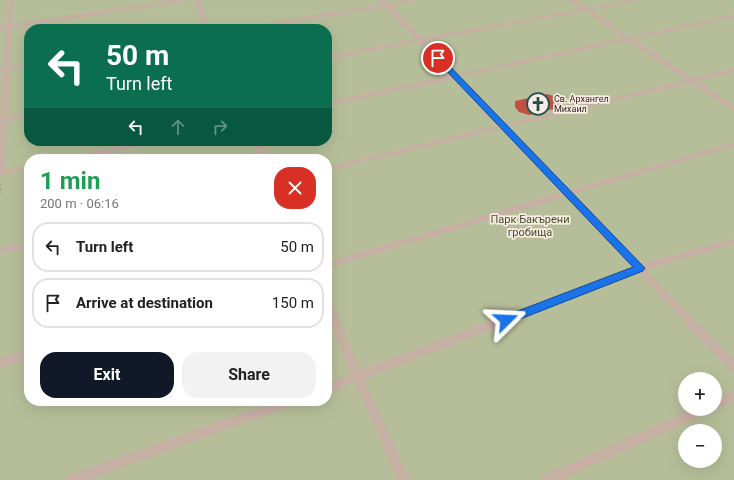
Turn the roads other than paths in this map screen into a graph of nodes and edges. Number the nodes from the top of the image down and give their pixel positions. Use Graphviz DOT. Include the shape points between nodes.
graph roads {
  1 [pos="10,0"];
  2 [pos="182,0"];
  3 [pos="196,0"];
  4 [pos="416,0"];
  5 [pos="572,0"];
  6 [pos="636,0"];
  7 [pos="385,2"];
  8 [pos="586,9"];
  9 [pos="734,16"];
  10 [pos="206,24"];
  11 [pos="268,24"];
  12 [pos="8,26"];
  13 [pos="0,28"];
  14 [pos="629,39"];
  15 [pos="421,40"];
  16 [pos="332,57"];
  17 [pos="24,66"];
  18 [pos="3,69"];
  19 [pos="734,70"];
  20 [pos="455,76"];
  21 [pos="691,80"];
  22 [pos="332,103"];
  23 [pos="734,110"];
  24 [pos="24,115"];
  25 [pos="2,119"];
  26 [pos="503,126"];
  27 [pos="734,144"];
  28 [pos="131,146"];
  29 [pos="93,154"];
  30 [pos="332,168"];
  31 [pos="24,169"];
  32 [pos="0,174"];
  33 [pos="568,194"];
  34 [pos="734,242"];
  35 [pos="24,245"];
  36 [pos="0,251"];
  37 [pos="332,264"];
  38 [pos="640,268"];
  39 [pos="332,314"];
  40 [pos="24,356"];
  41 [pos="0,363"];
  42 [pos="734,367"];
  43 [pos="358,377"];
  44 [pos="332,386"];
  45 [pos="734,396"];
  46 [pos="722,401"];
  47 [pos="276,406"];
  48 [pos="688,416"];
  49 [pos="71,480"];
  50 [pos="404,480"];
  51 [pos="546,480"];
  1 -- 12 [label="lane"];
  2 -- 12 [label="lane"];
  3 -- 10 [label="lane"];
  4 -- 7 [label="lane"];
  5 -- 8 [label="lane"];
  6 -- 8 [label="lane"];
  7 -- 11 [label="lane"];
  7 -- 15 [label="lane"];
  8 -- 14 [label="lane"];
  8 -- 15 [label="lane"];
  9 -- 14 [label="lane"];
  12 -- 13 [label="lane"];
  12 -- 18 [label="lane"];
  14 -- 20 [label="lane"];
  14 -- 21 [label="lane"];
  15 -- 16 [label="lane"];
  15 -- 20 [label="lane"];
  17 -- 18 [label="lane"];
  18 -- 25 [label="lane"];
  19 -- 21 [label="lane"];
  20 -- 22 [label="lane"];
  20 -- 26 [label="lane"];
  21 -- 23 [label="lane"];
  21 -- 26 [label="lane"];
  24 -- 25 [label="lane"];
  25 -- 32 [label="lane"];
  26 -- 30 [label="lane"];
  26 -- 33 [label="lane"];
  27 -- 33 [label="lane"];
  28 -- 29 [label="lane"];
  31 -- 32 [label="lane"];
  33 -- 37 [label="lane"];
  33 -- 38 [label="lane"];
  34 -- 38 [label="lane"];
  35 -- 36 [label="lane"];
  38 -- 42 [label="lane"];
  38 -- 43 [label="lane"];
  39 -- 43 [label="lane"];
  40 -- 41 [label="lane"];
  43 -- 44 [label="lane"];
  43 -- 50 [label="lane"];
  45 -- 46 [label="lane"];
  47 -- 49 [label="lane"];
  48 -- 51 [label="lane"];
}
